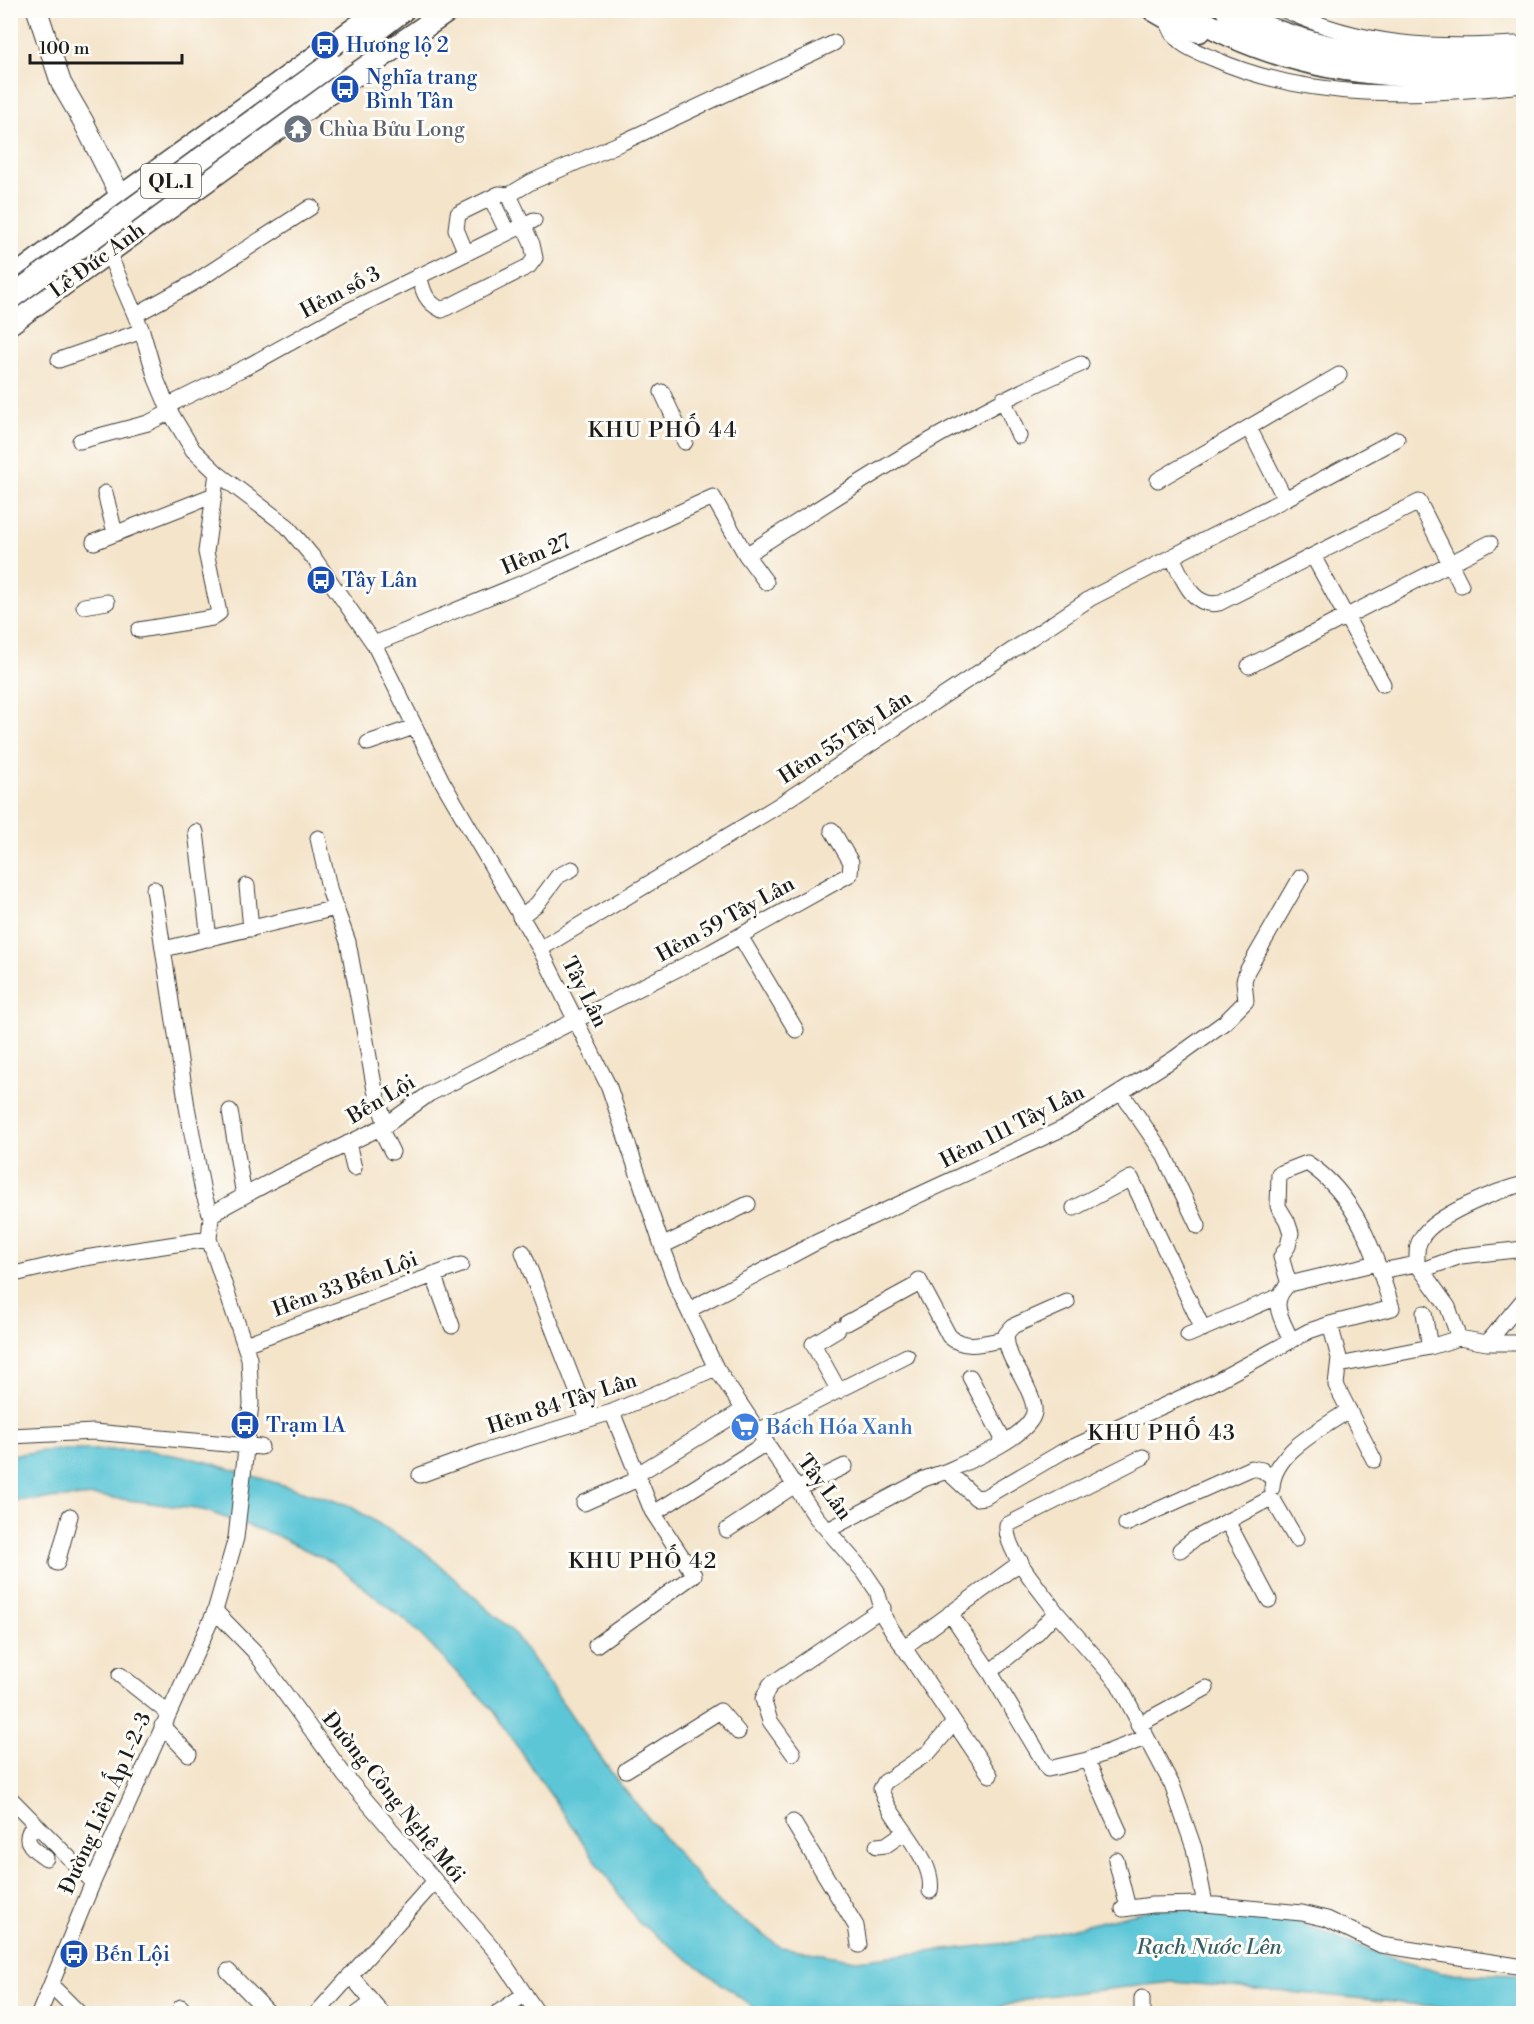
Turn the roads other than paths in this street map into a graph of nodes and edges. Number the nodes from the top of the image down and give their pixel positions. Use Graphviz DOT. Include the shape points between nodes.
graph roads {
  1 [pos="37,10"];
  2 [pos="381,10"];
  3 [pos="449,10"];
  4 [pos="1227,10"];
  5 [pos="1250,10"];
  6 [pos="1284,10"];
  7 [pos="415,13"];
  8 [pos="1168,13"];
  9 [pos="1305,40"];
  10 [pos="834,43"];
  11 [pos="1524,43"];
  12 [pos="1524,53"];
  13 [pos="331,71"];
  14 [pos="1524,71"];
  15 [pos="1524,85"];
  16 [pos="159,171"];
  17 [pos="509,195"];
  18 [pos="121,197"];
  19 [pos="491,198"];
  20 [pos="177,203"];
  21 [pos="311,207"];
  22 [pos="529,223"];
  23 [pos="507,232"];
  24 [pos="59,244"];
  25 [pos="108,252"];
  26 [pos="465,253"];
  27 [pos="77,275"];
  28 [pos="419,275"];
  29 [pos="10,281"];
  30 [pos="10,298"];
  31 [pos="10,312"];
  32 [pos="135,315"];
  33 [pos="10,323"];
  34 [pos="141,331"];
  35 [pos="59,360"];
  36 [pos="1081,364"];
  37 [pos="1339,375"];
  38 [pos="662,392"];
  39 [pos="1003,399"];
  40 [pos="168,409"];
  41 [pos="1249,428"];
  42 [pos="1019,436"];
  43 [pos="1397,439"];
  44 [pos="80,441"];
  45 [pos="685,442"];
  46 [pos="217,473"];
  47 [pos="1158,480"];
  48 [pos="105,493"];
  49 [pos="214,495"];
  50 [pos="1286,499"];
  51 [pos="116,533"];
  52 [pos="94,542"];
  53 [pos="1490,543"];
  54 [pos="746,555"];
  55 [pos="1313,556"];
  56 [pos="1172,557"];
  57 [pos="1449,564"];
  58 [pos="766,582"];
  59 [pos="1461,585"];
  60 [pos="107,602"];
  61 [pos="84,606"];
  62 [pos="1346,617"];
  63 [pos="139,630"];
  64 [pos="374,644"];
  65 [pos="1249,666"];
  66 [pos="1383,684"];
  67 [pos="414,728"];
  68 [pos="368,743"];
  69 [pos="832,830"];
  70 [pos="196,832"];
  71 [pos="318,838"];
  72 [pos="572,869"];
  73 [pos="1301,877"];
  74 [pos="247,886"];
  75 [pos="154,890"];
  76 [pos="336,908"];
  77 [pos="520,916"];
  78 [pos="251,929"];
  79 [pos="740,936"];
  80 [pos="209,939"];
  81 [pos="164,949"];
  82 [pos="540,950"];
  83 [pos="577,1021"];
  84 [pos="796,1030"];
  85 [pos="1121,1092"];
  86 [pos="230,1111"];
  87 [pos="383,1127"];
  88 [pos="348,1143"];
  89 [pos="392,1152"];
  90 [pos="354,1168"];
  91 [pos="1524,1184"];
  92 [pos="244,1196"];
  93 [pos="748,1204"];
  94 [pos="1074,1208"];
  95 [pos="212,1217"];
  96 [pos="1198,1226"];
  97 [pos="209,1239"];
  98 [pos="662,1246"];
  99 [pos="1524,1249"];
  100 [pos="523,1252"];
  101 [pos="461,1265"];
  102 [pos="1379,1267"];
  103 [pos="1420,1267"];
  104 [pos="432,1274"];
  105 [pos="10,1275"];
  106 [pos="1289,1284"];
  107 [pos="1277,1297"];
  108 [pos="1524,1299"];
  109 [pos="1067,1302"];
  110 [pos="688,1310"];
  111 [pos="1424,1314"];
  112 [pos="1330,1324"];
  113 [pos="452,1326"];
  114 [pos="1459,1338"];
  115 [pos="1006,1339"];
  116 [pos="1291,1340"];
  117 [pos="1486,1343"];
  118 [pos="1524,1343"];
  119 [pos="245,1344"];
  120 [pos="1430,1347"];
  121 [pos="907,1356"];
  122 [pos="1339,1365"];
  123 [pos="716,1368"];
  124 [pos="970,1377"];
  125 [pos="839,1391"];
  126 [pos="743,1410"];
  127 [pos="1349,1410"];
  128 [pos="612,1412"];
  129 [pos="588,1419"];
  130 [pos="10,1436"];
  131 [pos="762,1437"];
  132 [pos="1004,1441"];
  133 [pos="246,1444"];
  134 [pos="261,1447"];
  135 [pos="1143,1457"];
  136 [pos="1374,1460"];
  137 [pos="845,1466"];
  138 [pos="947,1471"];
  139 [pos="420,1475"];
  140 [pos="637,1477"];
  141 [pos="1272,1478"];
  142 [pos="796,1487"];
  143 [pos="1271,1500"];
  144 [pos="584,1503"];
  145 [pos="654,1513"];
  146 [pos="70,1516"];
  147 [pos="1227,1521"];
  148 [pos="1126,1524"];
  149 [pos="727,1530"];
  150 [pos="828,1530"];
  151 [pos="1296,1539"];
  152 [pos="1180,1550"];
  153 [pos="1021,1562"];
  154 [pos="57,1563"];
  155 [pos="1269,1600"];
  156 [pos="883,1608"];
  157 [pos="214,1611"];
  158 [pos="1056,1612"];
  159 [pos="950,1613"];
  160 [pos="596,1645"];
  161 [pos="903,1647"];
  162 [pos="990,1672"];
  163 [pos="120,1675"];
  164 [pos="1206,1688"];
  165 [pos="165,1719"];
  166 [pos="953,1724"];
  167 [pos="1142,1731"];
  168 [pos="738,1732"];
  169 [pos="793,1753"];
  170 [pos="189,1754"];
  171 [pos="1086,1760"];
  172 [pos="626,1770"];
  173 [pos="990,1775"];
  174 [pos="10,1798"];
  175 [pos="793,1822"];
  176 [pos="35,1823"];
  177 [pos="1119,1831"];
  178 [pos="905,1832"];
  179 [pos="877,1846"];
  180 [pos="46,1858"];
  181 [pos="1116,1860"];
  182 [pos="435,1881"];
  183 [pos="93,1882"];
  184 [pos="930,1891"];
  185 [pos="1205,1904"];
  186 [pos="859,1945"];
  187 [pos="1524,1967"];
  188 [pos="228,1971"];
  189 [pos="350,1975"];
  190 [pos="51,1985"];
  191 [pos="525,1994"];
  192 [pos="378,2008"];
  193 [pos="40,2013"];
  194 [pos="80,2013"];
  195 [pos="270,2013"];
  196 [pos="316,2013"];
  197 [pos="357,2013"];
  198 [pos="496,2013"];
  199 [pos="538,2013"];
  1 -- 18 [label="main road" via="61,83"];
  2 -- 16 [label="highway, Lê Đức Anh / QL.1"];
  3 -- 20 [label="highway, Lê Đức Anh / QL.1"];
  4 -- 9 [label="highway"];
  5 -- 9 [label="highway"];
  6 -- 11 [label="street" via="1372,40 1416,46"];
  7 -- 13 [label="highway, QL.1"];
  8 -- 14 [label="highway" via="1185,28 1223,34 1332,69 1370,74 1485,76"];
  8 -- 15 [label="street" via="1172,34 1185,47 1276,80 1330,90 1388,93 1460,92"];
  9 -- 12 [label="highway" via="1363,54 1412,59"];
  10 -- 17 [label="street"];
  13 -- 30 [label="highway, QL.1, bridge"];
  13 -- 31 [label="highway, QL.1"];
  16 -- 18 [label="highway, Lê Đức Anh / QL.1"];
  16 -- 20 [label="highway" via="150,186 155,200 169,206"];
  17 -- 19 [label="street"];
  17 -- 22 [label="street"];
  18 -- 24 [label="highway, Lê Đức Anh / QL.1"];
  18 -- 25 [label="highway"];
  19 -- 23 [label="street"];
  19 -- 26 [label="street" via="458,214 456,229"];
  20 -- 25 [label="highway, Lê Đức Anh / QL.1"];
  21 -- 32 [label="street" via="195,282"];
  22 -- 23 [label="street, Hẻm số 3"];
  22 -- 28 [label="street" via="535,258 530,266 468,298 442,310 431,305"];
  23 -- 26 [label="street, Hẻm số 3"];
  24 -- 27 [label="highway" via="70,245 79,253"];
  24 -- 29 [label="highway, Lê Đức Anh / QL.1"];
  25 -- 27 [label="highway, Lê Đức Anh / QL.1"];
  25 -- 32 [label="street, Tây Lân"];
  26 -- 28 [label="street, Hẻm số 3"];
  27 -- 33 [label="highway, Lê Đức Anh / QL.1"];
  28 -- 40 [label="street, Hẻm số 3"];
  32 -- 34 [label="street, Tây Lân"];
  34 -- 35 [label="street"];
  34 -- 40 [label="street, Tây Lân"];
  36 -- 39 [label="street"];
  37 -- 41 [label="street"];
  38 -- 45 [label="street"];
  39 -- 42 [label="street"];
  39 -- 54 [label="street" via="886,466"];
  40 -- 44 [label="street, Hẻm số 3" via="148,423"];
  40 -- 46 [label="street, Tây Lân" via="194,450"];
  41 -- 47 [label="street"];
  41 -- 50 [label="street"];
  43 -- 50 [label="street, Hẻm 55 Tây Lân"];
  46 -- 49 [label="street"];
  46 -- 64 [label="street, Tây Lân" via="287,526"];
  48 -- 51 [label="street"];
  49 -- 51 [label="street"];
  49 -- 63 [label="street" via="206,552 219,613 212,618"];
  50 -- 56 [label="street, Hẻm 55 Tây Lân"];
  51 -- 52 [label="street"];
  53 -- 57 [label="street"];
  54 -- 58 [label="street"];
  54 -- 64 [label="street, Hẻm 27" via="713,497 547,573"];
  55 -- 56 [label="street" via="1211,605 1193,596"];
  55 -- 57 [label="street" via="1419,502"];
  55 -- 62 [label="street"];
  56 -- 82 [label="street, Hẻm 55 Tây Lân" via="1091,598 776,807"];
  57 -- 59 [label="street"];
  57 -- 62 [label="street"];
  60 -- 61 [label="street"];
  62 -- 65 [label="street"];
  62 -- 66 [label="street"];
  64 -- 67 [label="street, Tây Lân"];
  67 -- 68 [label="street"];
  67 -- 77 [label="street, Tây Lân"];
  69 -- 79 [label="street, Hẻm 59 Tây Lân" via="851,862 850,874"];
  70 -- 80 [label="street"];
  71 -- 76 [label="street"];
  72 -- 77 [label="street" via="558,876 537,904"];
  73 -- 85 [label="street, Hẻm 111 Tây Lân" via="1247,971 1246,1001 1225,1022"];
  74 -- 78 [label="street"];
  75 -- 81 [label="street"];
  76 -- 78 [label="street"];
  76 -- 87 [label="street" via="348,942"];
  77 -- 82 [label="street, Tây Lân"];
  78 -- 80 [label="street"];
  79 -- 83 [label="street, Hẻm 59 Tây Lân"];
  79 -- 84 [label="street"];
  80 -- 81 [label="street"];
  81 -- 95 [label="street" via="187,1107 203,1192"];
  82 -- 83 [label="street, Tây Lân"];
  83 -- 87 [label="street, Bến Lội" via="429,1094"];
  83 -- 98 [label="street, Tây Lân" via="609,1087"];
  85 -- 96 [label="street" via="1163,1153"];
  85 -- 110 [label="street, Hẻm 111 Tây Lân" via="1066,1127 815,1243"];
  86 -- 92 [label="street"];
  87 -- 88 [label="street, Bến Lội"];
  87 -- 89 [label="street"];
  88 -- 90 [label="street"];
  88 -- 92 [label="street, Bến Lội"];
  91 -- 103 [label="street" via="1488,1196 1440,1220 1423,1235 1416,1248"];
  92 -- 95 [label="street, Bến Lội"];
  93 -- 98 [label="street"];
  94 -- 107 [label="street" via="1131,1178 1195,1332"];
  95 -- 97 [label="street"];
  97 -- 105 [label="street" via="78,1259"];
  97 -- 119 [label="street, Đường Liên Ấp 1-2-3"];
  98 -- 110 [label="street, Tây Lân"];
  99 -- 103 [label="street" via="1461,1256"];
  100 -- 129 [label="street"];
  101 -- 104 [label="street, Hẻm 33 Bến Lội"];
  102 -- 103 [label="street"];
  102 -- 106 [label="street"];
  102 -- 106 [label="street" via="1342,1193 1326,1175 1307,1163 1279,1174 1278,1206 1291,1233 1281,1257"];
  102 -- 112 [label="street" via="1392,1308"];
  103 -- 114 [label="street" via="1448,1307"];
  104 -- 113 [label="street"];
  104 -- 119 [label="street, Hẻm 33 Bến Lội"];
  106 -- 107 [label="street"];
  107 -- 116 [label="street"];
  108 -- 117 [label="street"];
  109 -- 115 [label="street" via="1013,1326"];
  110 -- 123 [label="street, Tây Lân"];
  111 -- 120 [label="street"];
  112 -- 116 [label="street"];
  112 -- 122 [label="street" via="1336,1337"];
  114 -- 117 [label="street"];
  114 -- 120 [label="street"];
  115 -- 125 [label="street" via="969,1345 956,1343 919,1282 813,1344"];
  115 -- 132 [label="street" via="1007,1352 1034,1406 1024,1429"];
  116 -- 138 [label="street" via="1210,1384 1062,1452 985,1497 976,1498"];
  117 -- 118 [label="street"];
  119 -- 133 [label="street, Đường Liên Ấp 1-2-3" via="251,1404"];
  120 -- 122 [label="street"];
  121 -- 125 [label="street"];
  122 -- 127 [label="street" via="1336,1385"];
  123 -- 126 [label="street, Tây Lân"];
  123 -- 128 [label="street, Hẻm 84 Tây Lân"];
  124 -- 132 [label="street"];
  125 -- 131 [label="street"];
  126 -- 131 [label="street, Tây Lân"];
  126 -- 140 [label="street"];
  127 -- 136 [label="street"];
  127 -- 141 [label="street" via="1288,1451"];
  128 -- 129 [label="street, Hẻm 84 Tây Lân"];
  128 -- 140 [label="street"];
  129 -- 139 [label="street, Hẻm 84 Tây Lân"];
  130 -- 133 [label="street" via="94,1432 194,1443"];
  131 -- 142 [label="street, Tây Lân"];
  131 -- 145 [label="street"];
  132 -- 138 [label="street"];
  133 -- 134 [label="street"];
  133 -- 157 [label="street, Đường Liên Ấp 1-2-3" via="237,1528"];
  135 -- 153 [label="street" via="1007,1525 1006,1533"];
  137 -- 142 [label="street"];
  138 -- 150 [label="street" via="924,1479"];
  140 -- 144 [label="street"];
  140 -- 145 [label="street"];
  141 -- 143 [label="street"];
  141 -- 148 [label="street" via="1251,1468"];
  142 -- 149 [label="street"];
  142 -- 150 [label="street, Tây Lân"];
  143 -- 147 [label="street"];
  143 -- 151 [label="street"];
  145 -- 160 [label="street" via="694,1575"];
  146 -- 154 [label="street"];
  147 -- 152 [label="street"];
  147 -- 155 [label="street"];
  150 -- 156 [label="street, Tây Lân" via="864,1572"];
  153 -- 158 [label="street"];
  153 -- 159 [label="street"];
  156 -- 161 [label="street, Tây Lân" via="885,1619"];
  156 -- 169 [label="street" via="770,1685 763,1699 770,1721"];
  157 -- 165 [label="street, Đường Liên Ấp 1-2-3"];
  157 -- 182 [label="street, Đường Công Nghệ Mới" via="254,1651 345,1776"];
  158 -- 162 [label="street"];
  158 -- 167 [label="street" via="1118,1683"];
  159 -- 161 [label="street"];
  159 -- 162 [label="street"];
  161 -- 166 [label="street, Tây Lân"];
  162 -- 171 [label="street" via="1048,1769"];
  163 -- 165 [label="street"];
  164 -- 167 [label="street"];
  165 -- 170 [label="street"];
  165 -- 183 [label="street, Đường Liên Ấp 1-2-3"];
  166 -- 173 [label="street, Tây Lân"];
  166 -- 178 [label="street" via="929,1752 885,1782 881,1789"];
  167 -- 171 [label="street"];
  167 -- 185 [label="street" via="1184,1816"];
  168 -- 172 [label="street" via="720,1711"];
  171 -- 177 [label="street"];
  174 -- 176 [label="street"];
  175 -- 186 [label="street" via="856,1926"];
  176 -- 180 [label="street" via="28,1831 28,1839 31,1847"];
  176 -- 183 [label="street"];
  178 -- 179 [label="street" via="886,1845"];
  178 -- 184 [label="street" via="932,1882"];
  181 -- 185 [label="street" via="1126,1909"];
  182 -- 189 [label="street"];
  182 -- 191 [label="street, Đường Công Nghệ Mới"];
  183 -- 190 [label="street, Đường Liên Ấp 1-2-3"];
  185 -- 187 [label="street" via="1318,1916 1381,1945"];
  188 -- 195 [label="street"];
  189 -- 192 [label="street"];
  189 -- 196 [label="street"];
  190 -- 193 [label="street, Đường Liên Ấp 1-2-3"];
  190 -- 194 [label="street"];
  191 -- 198 [label="street"];
  191 -- 199 [label="street, Đường Công Nghệ Mới"];
  192 -- 197 [label="street"];
}
